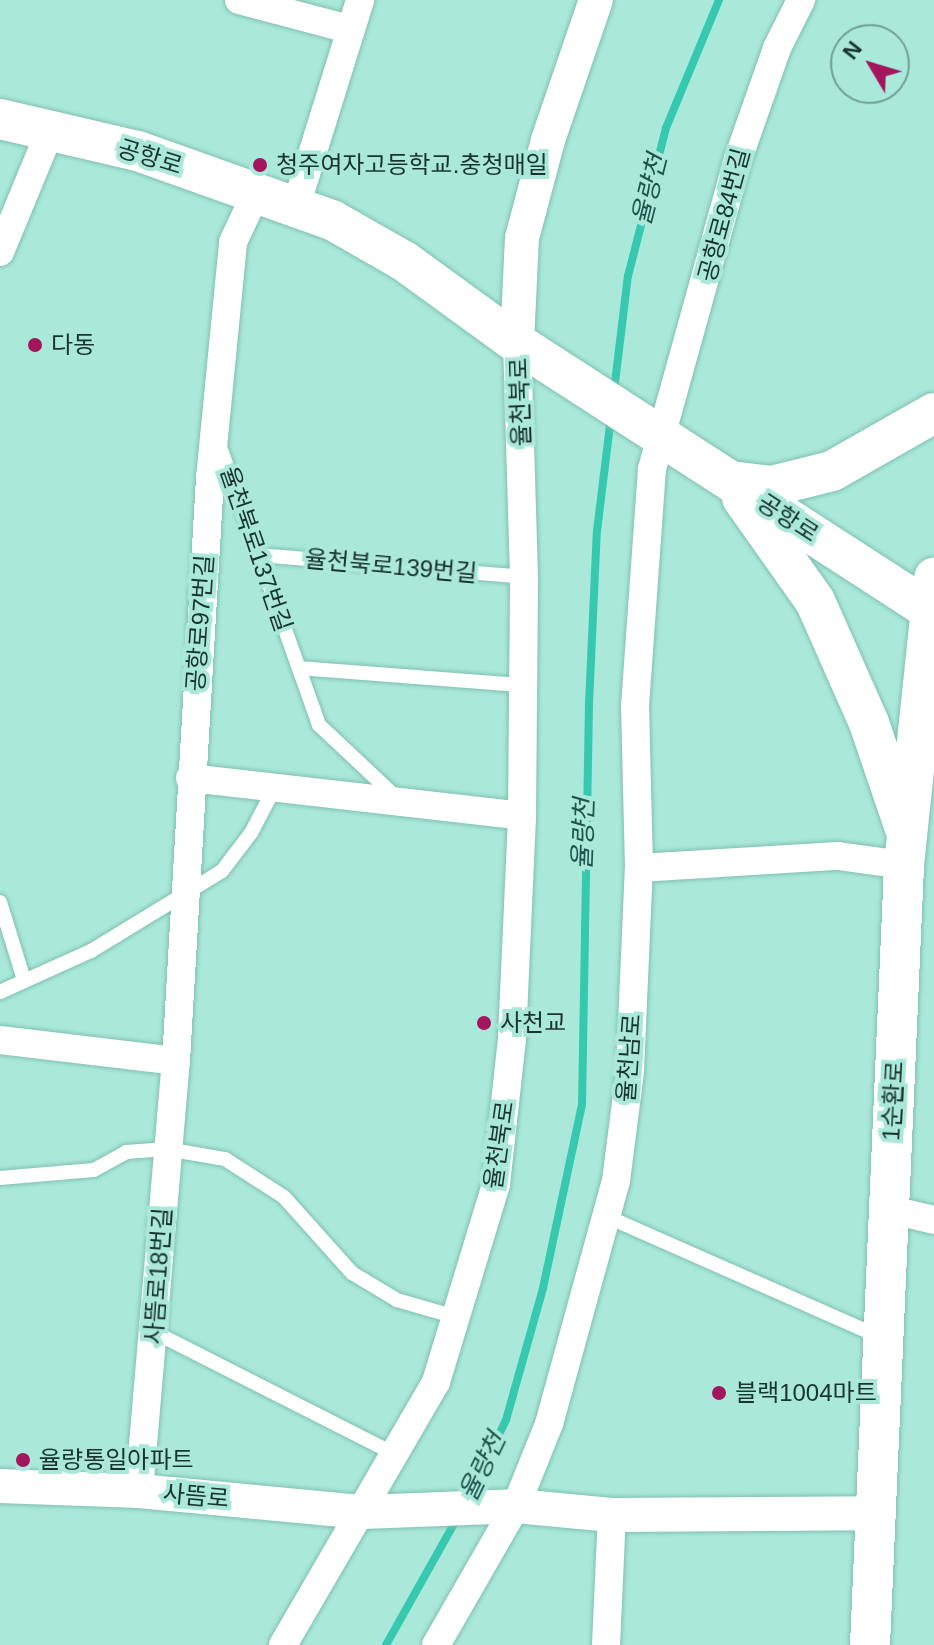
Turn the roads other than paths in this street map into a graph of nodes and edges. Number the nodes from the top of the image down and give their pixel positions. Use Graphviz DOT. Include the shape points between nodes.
graph roads {
  1 [pos="239,0"];
  2 [pos="360,0"];
  3 [pos="596,0"];
  4 [pos="801,0"];
  5 [pos="349,29"];
  6 [pos="0,119"];
  7 [pos="50,131"];
  8 [pos="257,191"];
  9 [pos="296,206"];
  10 [pos="0,252"];
  11 [pos="532,353"];
  12 [pos="934,413"];
  13 [pos="214,430"];
  14 [pos="651,430"];
  15 [pos="731,481"];
  16 [pos="259,555"];
  17 [pos="524,577"];
  18 [pos="933,600"];
  19 [pos="299,668"];
  20 [pos="519,685"];
  21 [pos="190,778"];
  22 [pos="924,785"];
  23 [pos="275,787"];
  24 [pos="399,800"];
  25 [pos="522,816"];
  26 [pos="906,852"];
  27 [pos="639,868"];
  28 [pos="183,896"];
  29 [pos="0,902"];
  30 [pos="24,980"];
  31 [pos="0,992"];
  32 [pos="0,1040"];
  33 [pos="176,1061"];
  34 [pos="167,1149"];
  35 [pos="0,1178"];
  36 [pos="888,1209"];
  37 [pos="934,1220"];
  38 [pos="617,1221"];
  39 [pos="456,1317"];
  40 [pos="154,1332"];
  41 [pos="882,1338"];
  42 [pos="394,1454"];
  43 [pos="0,1486"];
  44 [pos="139,1491"];
  45 [pos="506,1507"];
  46 [pos="377,1511"];
  47 [pos="874,1513"];
  48 [pos="612,1515"];
  49 [pos="283,1645"];
  50 [pos="436,1645"];
  51 [pos="606,1645"];
  52 [pos="870,1645"];
  1 -- 5 [label="street"];
  2 -- 5 [label="street"];
  3 -- 11 [label="street, 율천북로" via="548,140 522,238"];
  4 -- 14 [label="street, 공항로84번길" via="777,48 738,159 697,320"];
  5 -- 9 [label="street"];
  6 -- 7 [label="main road, 공항로"];
  7 -- 8 [label="main road, 공항로" via="138,151"];
  7 -- 10 [label="street"];
  8 -- 9 [label="main road, 공항로"];
  8 -- 13 [label="street, 공항로97번길" via="233,242"];
  9 -- 11 [label="main road, 공항로" via="404,261"];
  11 -- 14 [label="main road, 공항로"];
  11 -- 17 [label="street, 율천북로"];
  12 -- 15 [label="main road" via="832,471 772,486"];
  13 -- 16 [label="lane, 율천북로137번길"];
  13 -- 21 [label="street, 공항로97번길"];
  14 -- 15 [label="main road, 공항로"];
  14 -- 27 [label="street, 율천남로" via="636,691"];
  15 -- 18 [label="main road, 공항로"];
  15 -- 26 [label="main road" via="815,601 869,723"];
  16 -- 17 [label="lane, 율천북로139번길"];
  16 -- 19 [label="lane, 율천북로137번길"];
  17 -- 20 [label="street, 율천북로"];
  18 -- 22 [label="main road, 1순환로"];
  19 -- 20 [label="lane"];
  19 -- 24 [label="lane, 율천북로137번길" via="319,725"];
  20 -- 25 [label="street, 율천북로"];
  21 -- 23 [label="street"];
  21 -- 28 [label="street, 공항로97번길"];
  22 -- 26 [label="main road, 1순환로"];
  23 -- 24 [label="street"];
  23 -- 28 [label="lane" via="251,833 222,871"];
  24 -- 25 [label="street"];
  25 -- 39 [label="street, 율천북로" via="512,1038 496,1184"];
  26 -- 27 [label="street"];
  26 -- 36 [label="main road, 1순환로"];
  27 -- 45 [label="street, 율천남로" via="630,1071 616,1181 553,1410"];
  28 -- 30 [label="lane" via="91,951"];
  28 -- 33 [label="street, 공항로97번길"];
  29 -- 30 [label="lane"];
  30 -- 31 [label="lane"];
  32 -- 33 [label="street"];
  33 -- 34 [label="street, 사뜸로18번길"];
  34 -- 35 [label="lane" via="126,1152 94,1170"];
  34 -- 39 [label="lane" via="225,1159 284,1197 352,1273 397,1300"];
  34 -- 40 [label="street, 사뜸로18번길"];
  36 -- 37 [label="street"];
  36 -- 41 [label="main road, 1순환로"];
  38 -- 41 [label="lane"];
  39 -- 42 [label="street, 율천북로" via="436,1382"];
  40 -- 42 [label="lane"];
  40 -- 44 [label="street, 사뜸로18번길"];
  41 -- 47 [label="main road, 1순환로"];
  42 -- 46 [label="street, 율천북로"];
  43 -- 44 [label="street, 사뜸로"];
  44 -- 46 [label="street, 사뜸로"];
  45 -- 46 [label="street, 사뜸로"];
  45 -- 48 [label="street"];
  45 -- 50 [label="street, 율천남로"];
  46 -- 49 [label="street, 율천북로"];
  47 -- 48 [label="street"];
  47 -- 52 [label="main road, 1순환로"];
  48 -- 51 [label="street"];
}
